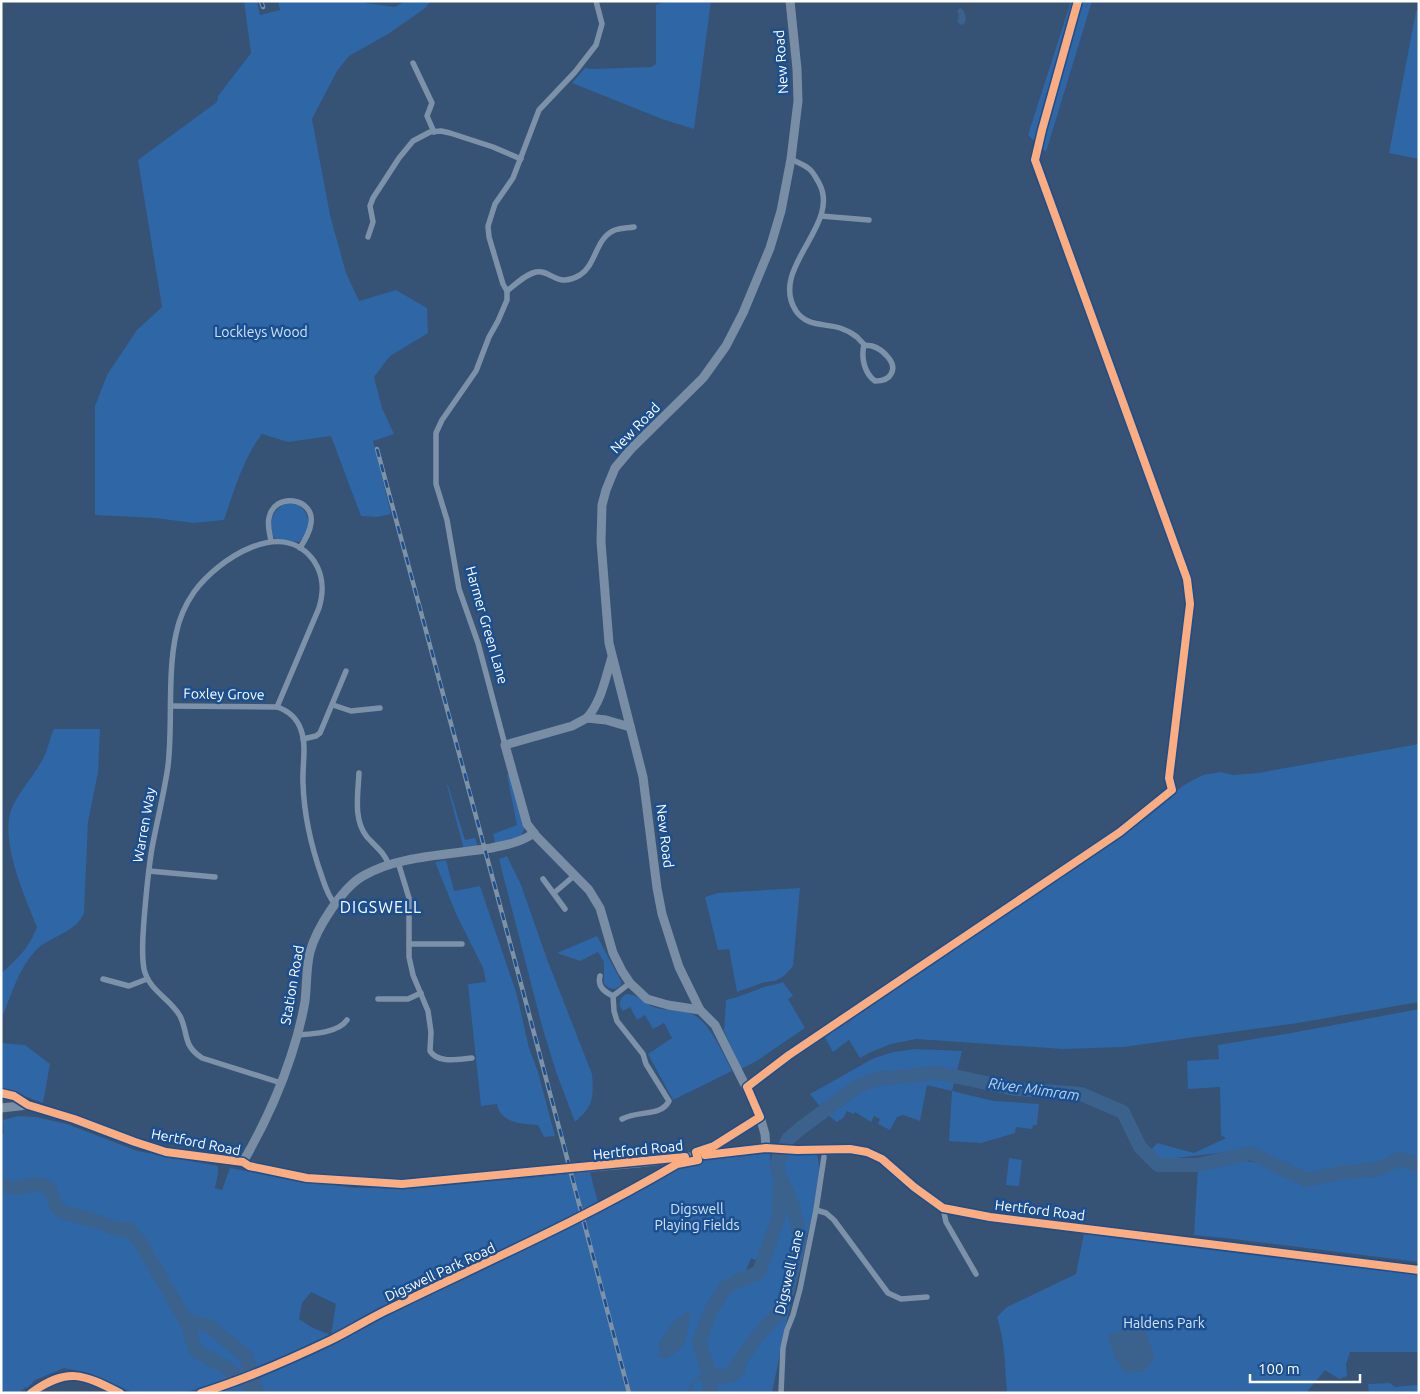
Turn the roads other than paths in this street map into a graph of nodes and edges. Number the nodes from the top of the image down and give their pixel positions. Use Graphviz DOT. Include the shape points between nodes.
graph roads {
  1 [pos="596,1"];
  2 [pos="790,1"];
  3 [pos="413,64"];
  4 [pos="434,132"];
  5 [pos="521,159"];
  6 [pos="791,159"];
  7 [pos="821,216"];
  8 [pos="869,220"];
  9 [pos="634,227"];
  10 [pos="368,236"];
  11 [pos="507,291"];
  12 [pos="864,345"];
  13 [pos="271,541"];
  14 [pos="300,548"];
  15 [pos="612,657"];
  16 [pos="346,671"];
  17 [pos="333,705"];
  18 [pos="171,706"];
  19 [pos="277,707"];
  20 [pos="380,708"];
  21 [pos="587,718"];
  22 [pos="630,727"];
  23 [pos="303,739"];
  24 [pos="505,745"];
  25 [pos="359,773"];
  26 [pos="534,833"];
  27 [pos="398,862"];
  28 [pos="389,864"];
  29 [pos="149,871"];
  30 [pos="575,875"];
  31 [pos="215,877"];
  32 [pos="543,879"];
  33 [pos="554,893"];
  34 [pos="335,904"];
  35 [pos="566,909"];
  36 [pos="409,944"];
  37 [pos="462,944"];
  38 [pos="600,976"];
  39 [pos="146,978"];
  40 [pos="103,979"];
  41 [pos="630,983"];
  42 [pos="421,993"];
  43 [pos="613,996"];
  44 [pos="378,998"];
  45 [pos="700,1010"];
  46 [pos="347,1020"];
  47 [pos="298,1035"];
  48 [pos="472,1058"];
  49 [pos="281,1083"];
  50 [pos="1,1093"];
  51 [pos="28,1105"];
  52 [pos="1,1108"];
  53 [pos="760,1117"];
  54 [pos="622,1119"];
  55 [pos="721,1142"];
  56 [pos="766,1148"];
  57 [pos="824,1157"];
  58 [pos="680,1158"];
  59 [pos="242,1162"];
  60 [pos="943,1208"];
  61 [pos="816,1210"];
  62 [pos="1419,1270"];
  63 [pos="976,1274"];
  64 [pos="927,1297"];
  65 [pos="30,1393"];
  66 [pos="120,1393"];
  67 [pos="201,1393"];
  68 [pos="781,1393"];
  1 -- 5 [label="street" via="602,24 596,45 576,72 539,110"];
  2 -- 6 [label="street, New Road" via="798,101"];
  3 -- 4 [label="street" via="432,102 428,116"];
  4 -- 5 [label="street" via="450,133"];
  4 -- 10 [label="street" via="413,141 372,198 372,222"];
  5 -- 11 [label="street" via="513,178 494,204 488,226 488,237"];
  6 -- 7 [label="street" via="810,169 822,189"];
  6 -- 15 [label="street, New Road" via="770,248 726,346 703,378 615,468 606,490 602,505 601,542"];
  7 -- 8 [label="street"];
  7 -- 12 [label="street" via="789,284 791,302 805,320 850,332"];
  9 -- 11 [label="street" via="617,229 607,235 581,274 566,280 537,271"];
  11 -- 24 [label="street, Harmer Green Lane" via="503,310 476,371 442,420 436,440 436,484 447,520 459,589 478,643"];
  12 -- 12 [label="street" via="878,349 890,360 891,376 875,381 868,374"];
  13 -- 14 [label="street" via="286,542"];
  13 -- 14 [label="street" via="268,527 271,512 281,502 294,500 306,507 312,518"];
  13 -- 18 [label="street, Warren Way" via="224,562 193,593 175,634"];
  14 -- 19 [label="street" via="314,561 321,574 322,598"];
  15 -- 21 [label="street" via="601,696"];
  15 -- 22 [label="street, New Road"];
  16 -- 17 [label="street"];
  17 -- 20 [label="street" via="352,712"];
  17 -- 23 [label="street" via="320,733"];
  18 -- 19 [label="street, Foxley Grove"];
  18 -- 29 [label="street, Warren Way" via="168,766"];
  19 -- 23 [label="street" via="294,718"];
  21 -- 22 [label="street"];
  21 -- 24 [label="street" via="572,726"];
  22 -- 45 [label="street, New Road" via="643,777 662,914 679,966"];
  23 -- 34 [label="street" via="308,831 326,889"];
  24 -- 26 [label="street, Harmer Green Lane" via="527,824"];
  25 -- 28 [label="street" via="359,825 383,852"];
  26 -- 27 [label="street, Station Road" via="502,846"];
  26 -- 30 [label="street, Harmer Green Lane"];
  27 -- 28 [label="street, Station Road"];
  27 -- 36 [label="street" via="409,898"];
  28 -- 34 [label="street, Station Road" via="356,880"];
  29 -- 31 [label="street"];
  29 -- 39 [label="street, Warren Way" via="142,945"];
  30 -- 33 [label="street"];
  30 -- 41 [label="street, Harmer Green Lane" via="600,908 613,953"];
  32 -- 33 [label="street"];
  33 -- 35 [label="street"];
  34 -- 47 [label="street, Station Road" via="309,954"];
  36 -- 37 [label="street"];
  36 -- 42 [label="street" via="411,966"];
  38 -- 43 [label="street" via="601,988"];
  39 -- 40 [label="street" via="130,986"];
  39 -- 49 [label="street" via="179,1016 193,1053"];
  41 -- 43 [label="street"];
  41 -- 45 [label="street, Harmer Green Lane" via="647,999"];
  42 -- 44 [label="street" via="408,999"];
  42 -- 48 [label="street" via="428,1011 431,1054 441,1059"];
  43 -- 54 [label="street" via="617,1022 643,1054 669,1101 660,1110 630,1114"];
  45 -- 53 [label="street" via="718,1030"];
  46 -- 47 [label="street" via="334,1029"];
  47 -- 49 [label="street, Station Road"];
  49 -- 59 [label="street, Station Road"];
  50 -- 51 [label="street, Hertford Road" via="14,1096"];
  51 -- 52 [label="street, Hertford Road"];
  51 -- 59 [label="street, Hertford Road" via="166,1152"];
  53 -- 55 [label="street"];
  53 -- 56 [label="street"];
  56 -- 58 [label="street, Hertford Road"];
  56 -- 60 [label="street, Hertford Road" via="867,1152 882,1159"];
  57 -- 61 [label="street, Digswell Lane"];
  58 -- 59 [label="street, Hertford Road" via="402,1184 302,1177"];
  58 -- 67 [label="street, Digswell Park Road" via="677,1164 541,1238 331,1340 232,1384"];
  60 -- 62 [label="street, Hertford Road" via="990,1217"];
  60 -- 63 [label="street" via="946,1222"];
  61 -- 64 [label="street" via="834,1220 888,1292 901,1298"];
  61 -- 68 [label="street, Digswell Lane" via="794,1315 783,1348"];
  65 -- 66 [label="street" via="62,1376 75,1375 92,1379"];
}
